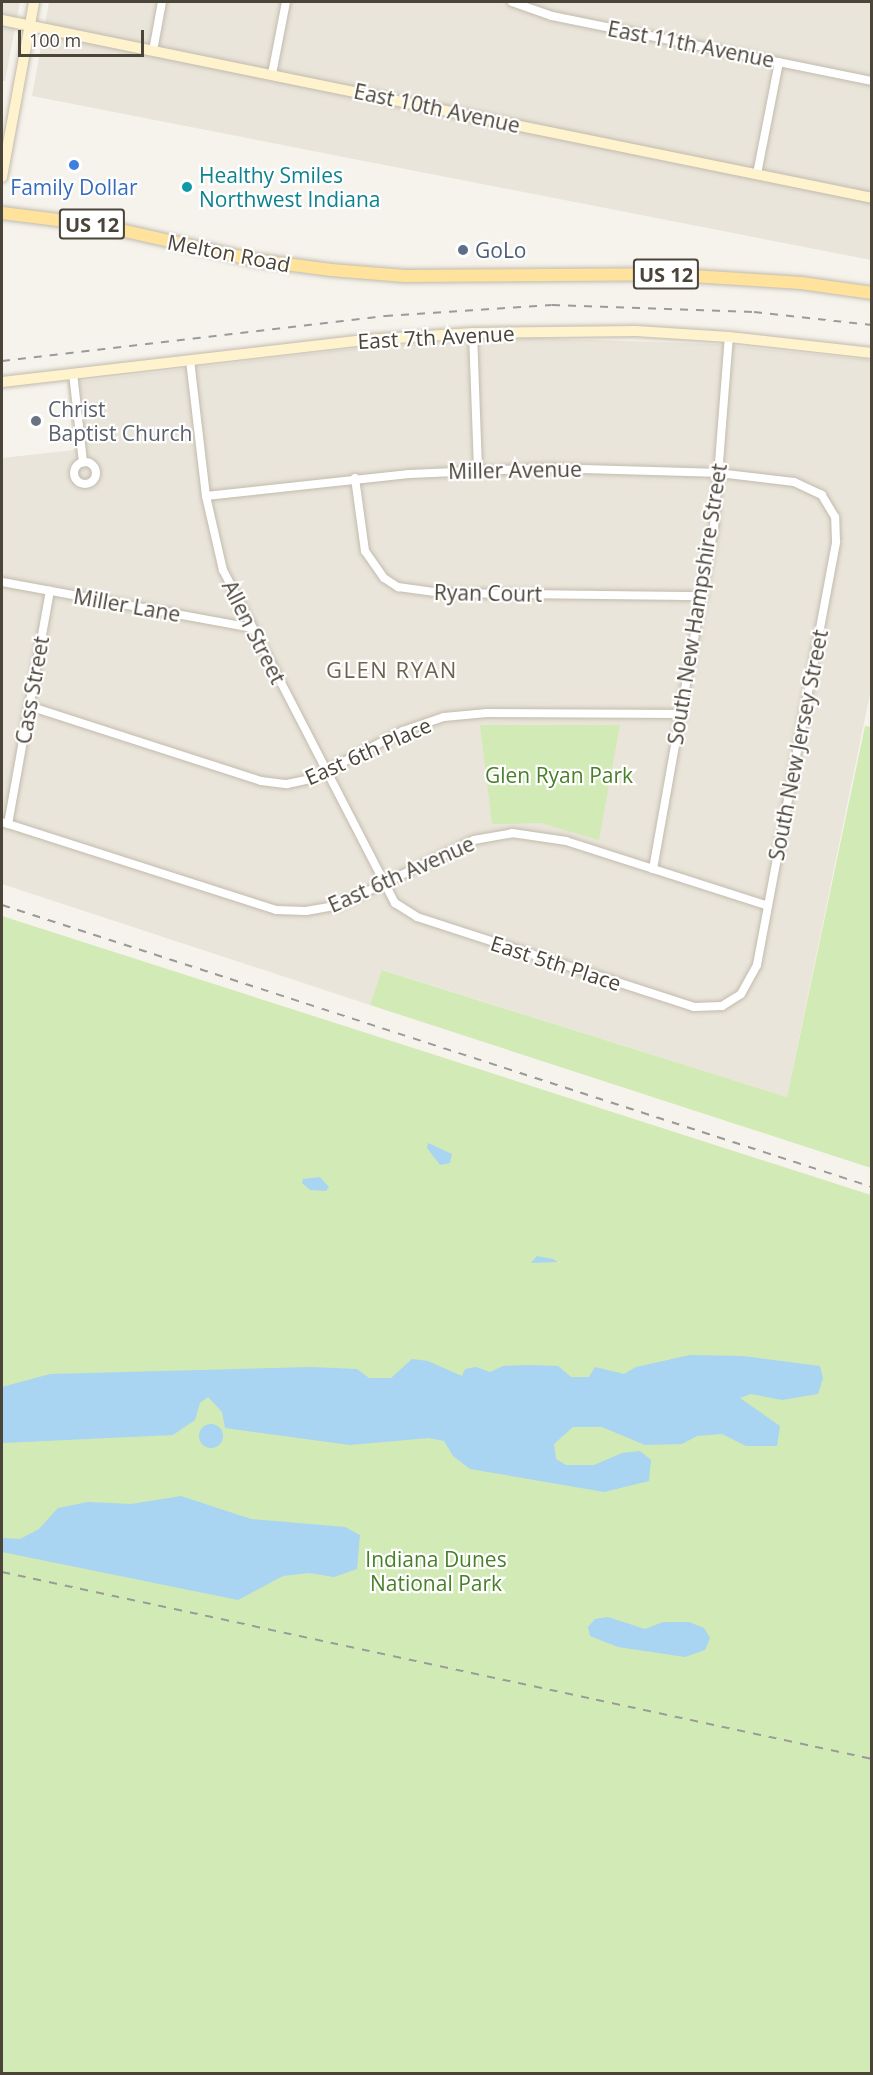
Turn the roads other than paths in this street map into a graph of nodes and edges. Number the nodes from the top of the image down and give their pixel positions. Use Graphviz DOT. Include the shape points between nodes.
graph roads {
  1 [pos="34,2"];
  2 [pos="162,2"];
  3 [pos="286,2"];
  4 [pos="512,2"];
  5 [pos="2,20"];
  6 [pos="30,26"];
  7 [pos="153,51"];
  8 [pos="779,62"];
  9 [pos="272,74"];
  10 [pos="872,81"];
  11 [pos="757,174"];
  12 [pos="2,177"];
  13 [pos="872,198"];
  14 [pos="2,213"];
  15 [pos="872,293"];
  16 [pos="473,333"];
  17 [pos="729,337"];
  18 [pos="872,352"];
  19 [pos="190,360"];
  20 [pos="73,373"];
  21 [pos="2,382"];
  22 [pos="83,462"];
  23 [pos="478,470"];
  24 [pos="718,473"];
  25 [pos="355,478"];
  26 [pos="822,495"];
  27 [pos="206,496"];
  28 [pos="2,582"];
  29 [pos="50,591"];
  30 [pos="703,596"];
  31 [pos="252,628"];
  32 [pos="29,706"];
  33 [pos="682,714"];
  34 [pos="326,771"];
  35 [pos="5,823"];
  36 [pos="653,869"];
  37 [pos="385,883"];
  38 [pos="768,906"];
  39 [pos="741,994"];
  1 -- 6 [label="street"];
  2 -- 7 [label="street"];
  3 -- 9 [label="street"];
  4 -- 8 [label="street, East 11th Avenue" via="552,16"];
  5 -- 6 [label="street, East 10th Avenue"];
  6 -- 7 [label="street, East 10th Avenue"];
  6 -- 12 [label="street"];
  7 -- 9 [label="street, East 10th Avenue"];
  8 -- 10 [label="street, East 11th Avenue"];
  8 -- 11 [label="street"];
  9 -- 11 [label="street, East 10th Avenue"];
  11 -- 13 [label="street, East 10th Avenue"];
  14 -- 15 [label="main road, Melton Road / US 12" via="98,225 296,267 459,276 662,274 801,283"];
  16 -- 17 [label="street, East 7th Avenue" via="636,331"];
  16 -- 19 [label="street, East 7th Avenue" via="365,340"];
  16 -- 23 [label="street"];
  17 -- 18 [label="street, East 7th Avenue"];
  17 -- 24 [label="street, South New Hampshire Street"];
  19 -- 20 [label="street, East 7th Avenue"];
  19 -- 27 [label="street, Allen Street"];
  20 -- 21 [label="street, East 7th Avenue"];
  20 -- 22 [label="street"];
  23 -- 24 [label="street, Miller Avenue"];
  23 -- 25 [label="street, Miller Avenue"];
  24 -- 26 [label="street, Miller Avenue" via="794,482"];
  24 -- 30 [label="street, South New Hampshire Street"];
  25 -- 27 [label="street, Miller Avenue"];
  25 -- 30 [label="street, Ryan Court" via="365,550 384,578 398,587 434,592"];
  26 -- 38 [label="street, South New Jersey Street" via="835,516 836,541"];
  27 -- 31 [label="street, Allen Street" via="223,570"];
  28 -- 29 [label="street, Miller Lane"];
  29 -- 31 [label="street, Miller Lane"];
  29 -- 32 [label="street, Cass Street"];
  30 -- 33 [label="street, South New Hampshire Street"];
  31 -- 34 [label="street, Allen Street"];
  32 -- 34 [label="street, East 6th Place" via="261,781 300,782"];
  32 -- 35 [label="street, Cass Street"];
  33 -- 34 [label="street, East 6th Place" via="464,714 403,731"];
  33 -- 36 [label="street, South New Hampshire Street"];
  34 -- 37 [label="street, Allen Street"];
  35 -- 37 [label="street, East 6th Avenue" via="276,910 323,909"];
  36 -- 37 [label="street, East 6th Avenue" via="548,836 512,833 474,840"];
  36 -- 38 [label="street, East 6th Avenue"];
  37 -- 39 [label="street, East 5th Place" via="395,903 417,917 683,1004 714,1008"];
  38 -- 39 [label="street, South New Jersey Street" via="754,975"];
}
